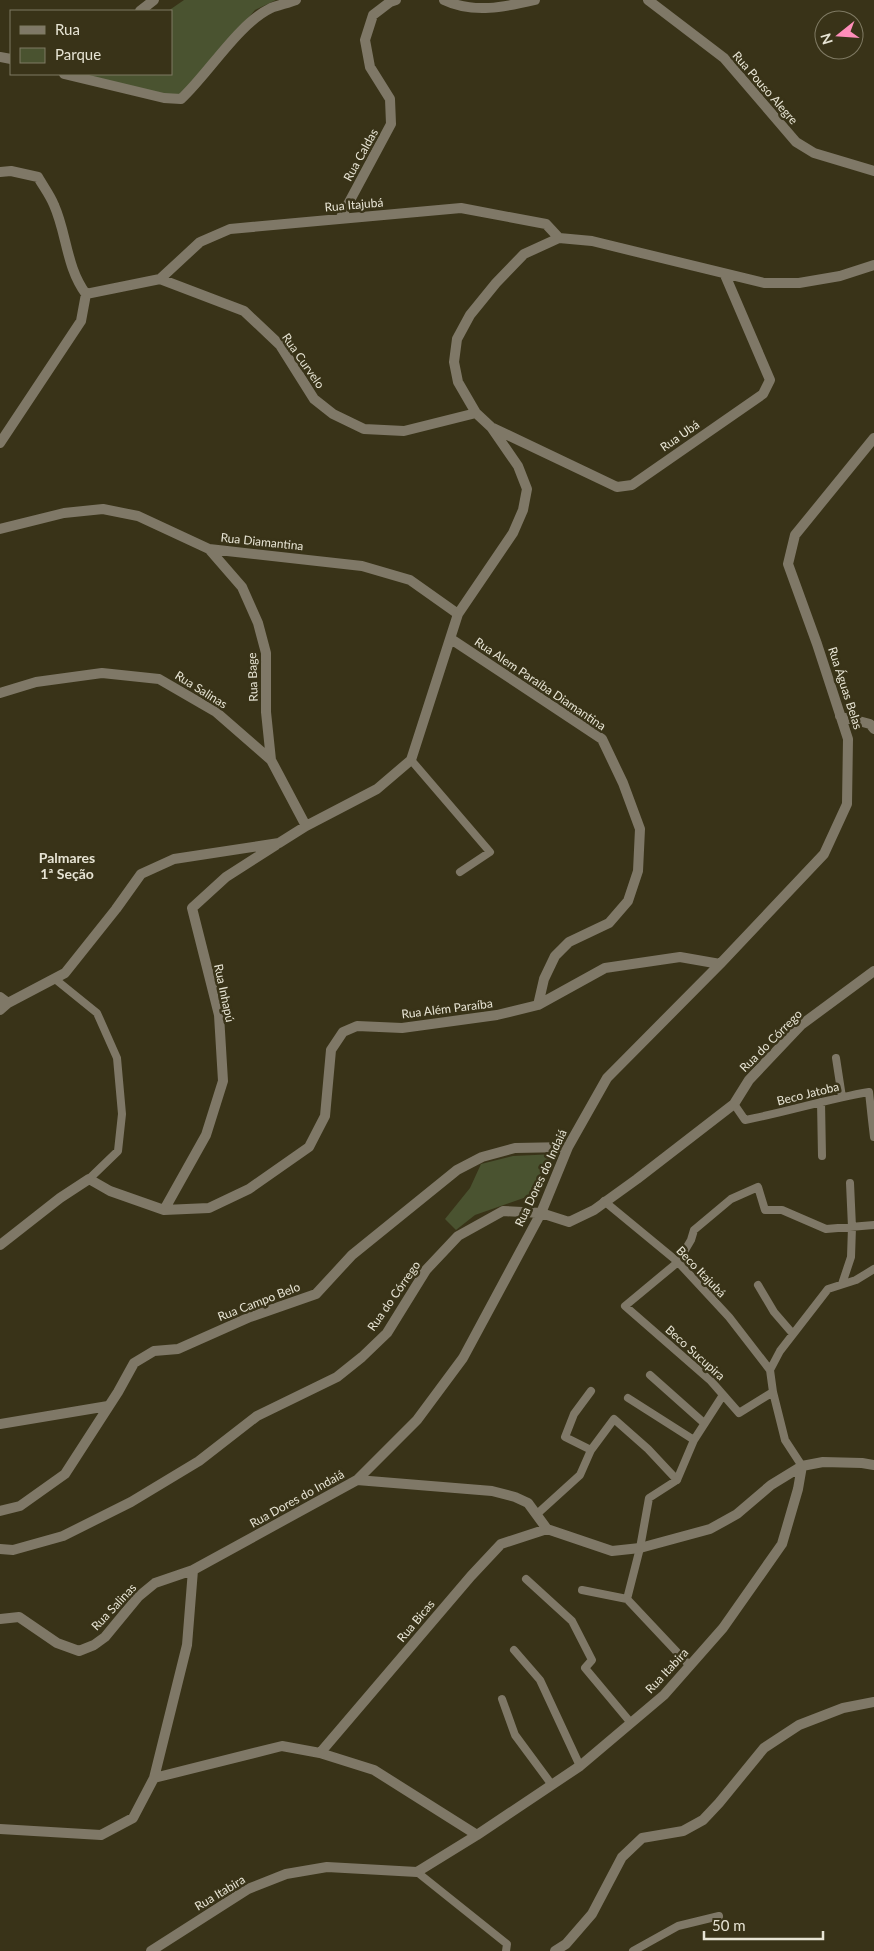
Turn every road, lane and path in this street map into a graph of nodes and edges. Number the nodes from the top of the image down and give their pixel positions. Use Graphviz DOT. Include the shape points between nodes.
graph roads {
  1 [pos="154,0"];
  2 [pos="296,0"];
  3 [pos="396,0"];
  4 [pos="444,0"];
  5 [pos="535,0"];
  6 [pos="648,0"];
  7 [pos="141,10"];
  8 [pos="68,75"];
  9 [pos="874,170"];
  10 [pos="0,172"];
  11 [pos="340,219"];
  12 [pos="559,238"];
  13 [pos="874,265"];
  14 [pos="725,275"];
  15 [pos="160,279"];
  16 [pos="86,294"];
  17 [pos="476,413"];
  18 [pos="492,427"];
  19 [pos="874,438"];
  20 [pos="0,443"];
  21 [pos="0,529"];
  22 [pos="209,548"];
  23 [pos="458,614"];
  24 [pos="451,639"];
  25 [pos="0,693"];
  26 [pos="840,716"];
  27 [pos="874,729"];
  28 [pos="272,760"];
  29 [pos="411,760"];
  30 [pos="306,826"];
  31 [pos="280,843"];
  32 [pos="460,872"];
  33 [pos="720,964"];
  34 [pos="874,971"];
  35 [pos="55,979"];
  36 [pos="4,1000"];
  37 [pos="538,1005"];
  38 [pos="0,1010"];
  39 [pos="836,1058"];
  40 [pos="842,1097"];
  41 [pos="821,1102"];
  42 [pos="734,1104"];
  43 [pos="873,1120"];
  44 [pos="874,1138"];
  45 [pos="568,1147"];
  46 [pos="822,1156"];
  47 [pos="89,1180"];
  48 [pos="850,1183"];
  49 [pos="604,1201"];
  50 [pos="164,1210"];
  51 [pos="541,1213"];
  52 [pos="874,1226"];
  53 [pos="852,1227"];
  54 [pos="0,1245"];
  55 [pos="678,1262"];
  56 [pos="874,1270"];
  57 [pos="842,1284"];
  58 [pos="758,1285"];
  59 [pos="793,1334"];
  60 [pos="770,1370"];
  61 [pos="650,1375"];
  62 [pos="591,1391"];
  63 [pos="773,1392"];
  64 [pos="723,1395"];
  65 [pos="628,1398"];
  66 [pos="108,1406"];
  67 [pos="704,1423"];
  68 [pos="0,1424"];
  69 [pos="694,1440"];
  70 [pos="591,1450"];
  71 [pos="874,1465"];
  72 [pos="802,1466"];
  73 [pos="357,1480"];
  74 [pos="676,1480"];
  75 [pos="0,1511"];
  76 [pos="537,1514"];
  77 [pos="547,1529"];
  78 [pos="640,1548"];
  79 [pos="0,1549"];
  80 [pos="194,1570"];
  81 [pos="526,1579"];
  82 [pos="582,1590"];
  83 [pos="627,1599"];
  84 [pos="0,1618"];
  85 [pos="514,1650"];
  86 [pos="690,1666"];
  87 [pos="502,1699"];
  88 [pos="874,1702"];
  89 [pos="631,1723"];
  90 [pos="320,1753"];
  91 [pos="580,1766"];
  92 [pos="154,1778"];
  93 [pos="552,1785"];
  94 [pos="0,1829"];
  95 [pos="477,1835"];
  96 [pos="417,1872"];
  97 [pos="719,1916"];
  98 [pos="151,1951"];
  99 [pos="506,1951"];
  100 [pos="555,1951"];
  101 [pos="632,1951"];
  1 -- 7 [label="street"];
  2 -- 8 [label="street" via="270,8 249,22 181,99 164,98"];
  3 -- 11 [label="street, Rua Caldas" via="374,14 365,40 370,67 390,99 391,124"];
  4 -- 5 [label="street" via="484,9"];
  6 -- 9 [label="street, Rua Pouso Alegre" via="724,58 796,142 814,153"];
  10 -- 16 [label="street" via="38,177 54,205 72,268"];
  11 -- 12 [label="street, Rua Itajubá" via="460,208 546,224"];
  11 -- 15 [label="street, Rua Itajubá" via="230,228 200,242"];
  12 -- 14 [label="street" via="592,241"];
  12 -- 17 [label="street" via="524,254 470,315 457,338 454,362 458,382"];
  13 -- 14 [label="street" via="840,276 799,283 764,283"];
  14 -- 18 [label="street, Rua Ubá" via="770,380 763,394 632,485 617,487"];
  15 -- 16 [label="street"];
  15 -- 17 [label="street, Rua Curvelo" via="244,311 280,345 314,399 333,414 364,429 404,431"];
  16 -- 20 [label="street" via="81,321"];
  17 -- 18 [label="street"];
  18 -- 23 [label="street" via="518,466 527,489 523,510 513,533"];
  19 -- 26 [label="street, Rua Águas Belas" via="794,535 788,564"];
  21 -- 22 [label="street, Rua Diamantina" via="103,508 138,516"];
  22 -- 23 [label="street, Rua Diamantina" via="362,566 410,580"];
  22 -- 28 [label="street, Rua Bage" via="242,588 258,623 266,653 266,712"];
  23 -- 24 [label="street"];
  24 -- 29 [label="street"];
  24 -- 37 [label="street, Rua Alem Paraíba Diamantina" via="602,738 640,829 638,871 628,901 609,923 568,942 555,956 544,979"];
  25 -- 28 [label="street, Rua Salinas" via="36,682 102,673 160,679 216,712"];
  26 -- 27 [label="street" via="870,724"];
  26 -- 33 [label="street, Rua Águas Belas" via="848,739 846,804 824,854"];
  28 -- 30 [label="street, Rua Salinas"];
  29 -- 30 [label="street" via="377,789"];
  29 -- 32 [label="lane" via="490,852"];
  30 -- 31 [label="street"];
  31 -- 35 [label="street" via="174,859 141,874 65,973"];
  31 -- 50 [label="street, Rua Inhapú" via="226,877 192,908 219,1015 223,1081 206,1135"];
  33 -- 37 [label="street, Rua Além Paraíba" via="680,957 605,968"];
  33 -- 45 [label="street, Rua Dores do Indaiá" via="607,1078"];
  34 -- 42 [label="street, Rua do Córrego" via="801,1025 749,1080"];
  35 -- 36 [label="street"];
  35 -- 47 [label="lane" via="96,1013 117,1058 122,1114 118,1151"];
  36 -- 38 [label="street"];
  37 -- 50 [label="street, Rua Além Paraíba" via="497,1015 402,1028 357,1026 343,1032 331,1050 325,1116 309,1147 249,1189 209,1208"];
  39 -- 40 [label="lane"];
  40 -- 41 [label="lane, Beco Jatoba"];
  40 -- 43 [label="lane, Beco Jatoba" via="869,1092"];
  41 -- 42 [label="lane, Beco Jatoba" via="745,1120"];
  41 -- 46 [label="lane"];
  42 -- 49 [label="street, Rua do Córrego"];
  43 -- 44 [label="lane"];
  45 -- 51 [label="street, Rua Dores do Indaiá"];
  45 -- 66 [label="street, Rua Campo Belo" via="515,1148 482,1157 456,1170 352,1255 316,1294 250,1317 178,1349 154,1351 134,1363"];
  47 -- 50 [label="street, Rua Além Paraíba"];
  47 -- 54 [label="street" via="60,1198"];
  48 -- 53 [label="lane"];
  49 -- 51 [label="street, Rua do Córrego" via="570,1222"];
  49 -- 55 [label="lane, Beco Itajubá"];
  51 -- 73 [label="street, Rua Dores do Indaiá" via="463,1358 417,1420"];
  51 -- 79 [label="street, Rua do Córrego" via="503,1211 458,1236 426,1270 386,1333 337,1377 257,1416 199,1461 130,1502 62,1536 13,1550"];
  52 -- 53 [label="lane"];
  53 -- 55 [label="lane" via="826,1229 782,1210 766,1210 758,1187 730,1199 694,1230"];
  53 -- 57 [label="lane" via="851,1257"];
  55 -- 60 [label="lane, Beco Itajubá" via="729,1317"];
  55 -- 64 [label="lane, Beco Sucupira" via="625,1306"];
  56 -- 57 [label="lane"];
  57 -- 59 [label="lane" via="828,1289"];
  58 -- 59 [label="lane" via="774,1312"];
  59 -- 60 [label="lane"];
  60 -- 63 [label="lane"];
  61 -- 67 [label="lane"];
  62 -- 70 [label="lane" via="574,1414 565,1437"];
  63 -- 64 [label="lane, Beco Sucupira" via="739,1413"];
  63 -- 72 [label="lane" via="785,1440"];
  64 -- 67 [label="lane"];
  65 -- 69 [label="lane"];
  66 -- 68 [label="street"];
  66 -- 75 [label="street" via="65,1474 20,1506"];
  67 -- 69 [label="lane"];
  69 -- 74 [label="lane"];
  70 -- 74 [label="lane" via="614,1419"];
  70 -- 76 [label="lane" via="580,1475"];
  71 -- 72 [label="street" via="822,1462"];
  72 -- 78 [label="street" via="771,1486 738,1514 710,1529"];
  72 -- 86 [label="street, Rua Itabira" via="782,1544 723,1628"];
  73 -- 76 [label="street" via="492,1491 528,1503"];
  73 -- 80 [label="street, Rua Dores do Indaiá"];
  74 -- 78 [label="lane" via="649,1498"];
  76 -- 77 [label="street"];
  77 -- 78 [label="street" via="612,1551"];
  77 -- 90 [label="street, Rua Bicas" via="501,1544"];
  78 -- 83 [label="lane"];
  80 -- 84 [label="street, Rua Salinas" via="155,1583 138,1597 105,1637 79,1650 57,1643 19,1617"];
  80 -- 92 [label="street" via="187,1645"];
  81 -- 89 [label="lane" via="572,1621 592,1660 585,1668"];
  82 -- 83 [label="lane"];
  83 -- 86 [label="lane"];
  85 -- 91 [label="lane" via="540,1680"];
  86 -- 89 [label="street, Rua Itabira" via="664,1695"];
  87 -- 93 [label="lane" via="515,1735"];
  88 -- 100 [label="street" via="843,1708 799,1725 764,1748 703,1820 683,1831 642,1838 622,1857 592,1914 566,1944"];
  89 -- 91 [label="street, Rua Itabira"];
  90 -- 92 [label="street" via="282,1746"];
  90 -- 95 [label="street" via="374,1770"];
  91 -- 93 [label="street, Rua Itabira"];
  92 -- 94 [label="street" via="133,1818 101,1835"];
  93 -- 95 [label="street, Rua Itabira"];
  95 -- 96 [label="street, Rua Itabira"];
  96 -- 98 [label="street, Rua Itabira" via="327,1867 286,1874 248,1889"];
  96 -- 99 [label="lane" via="507,1944"];
  97 -- 101 [label="lane" via="678,1926"];
}
